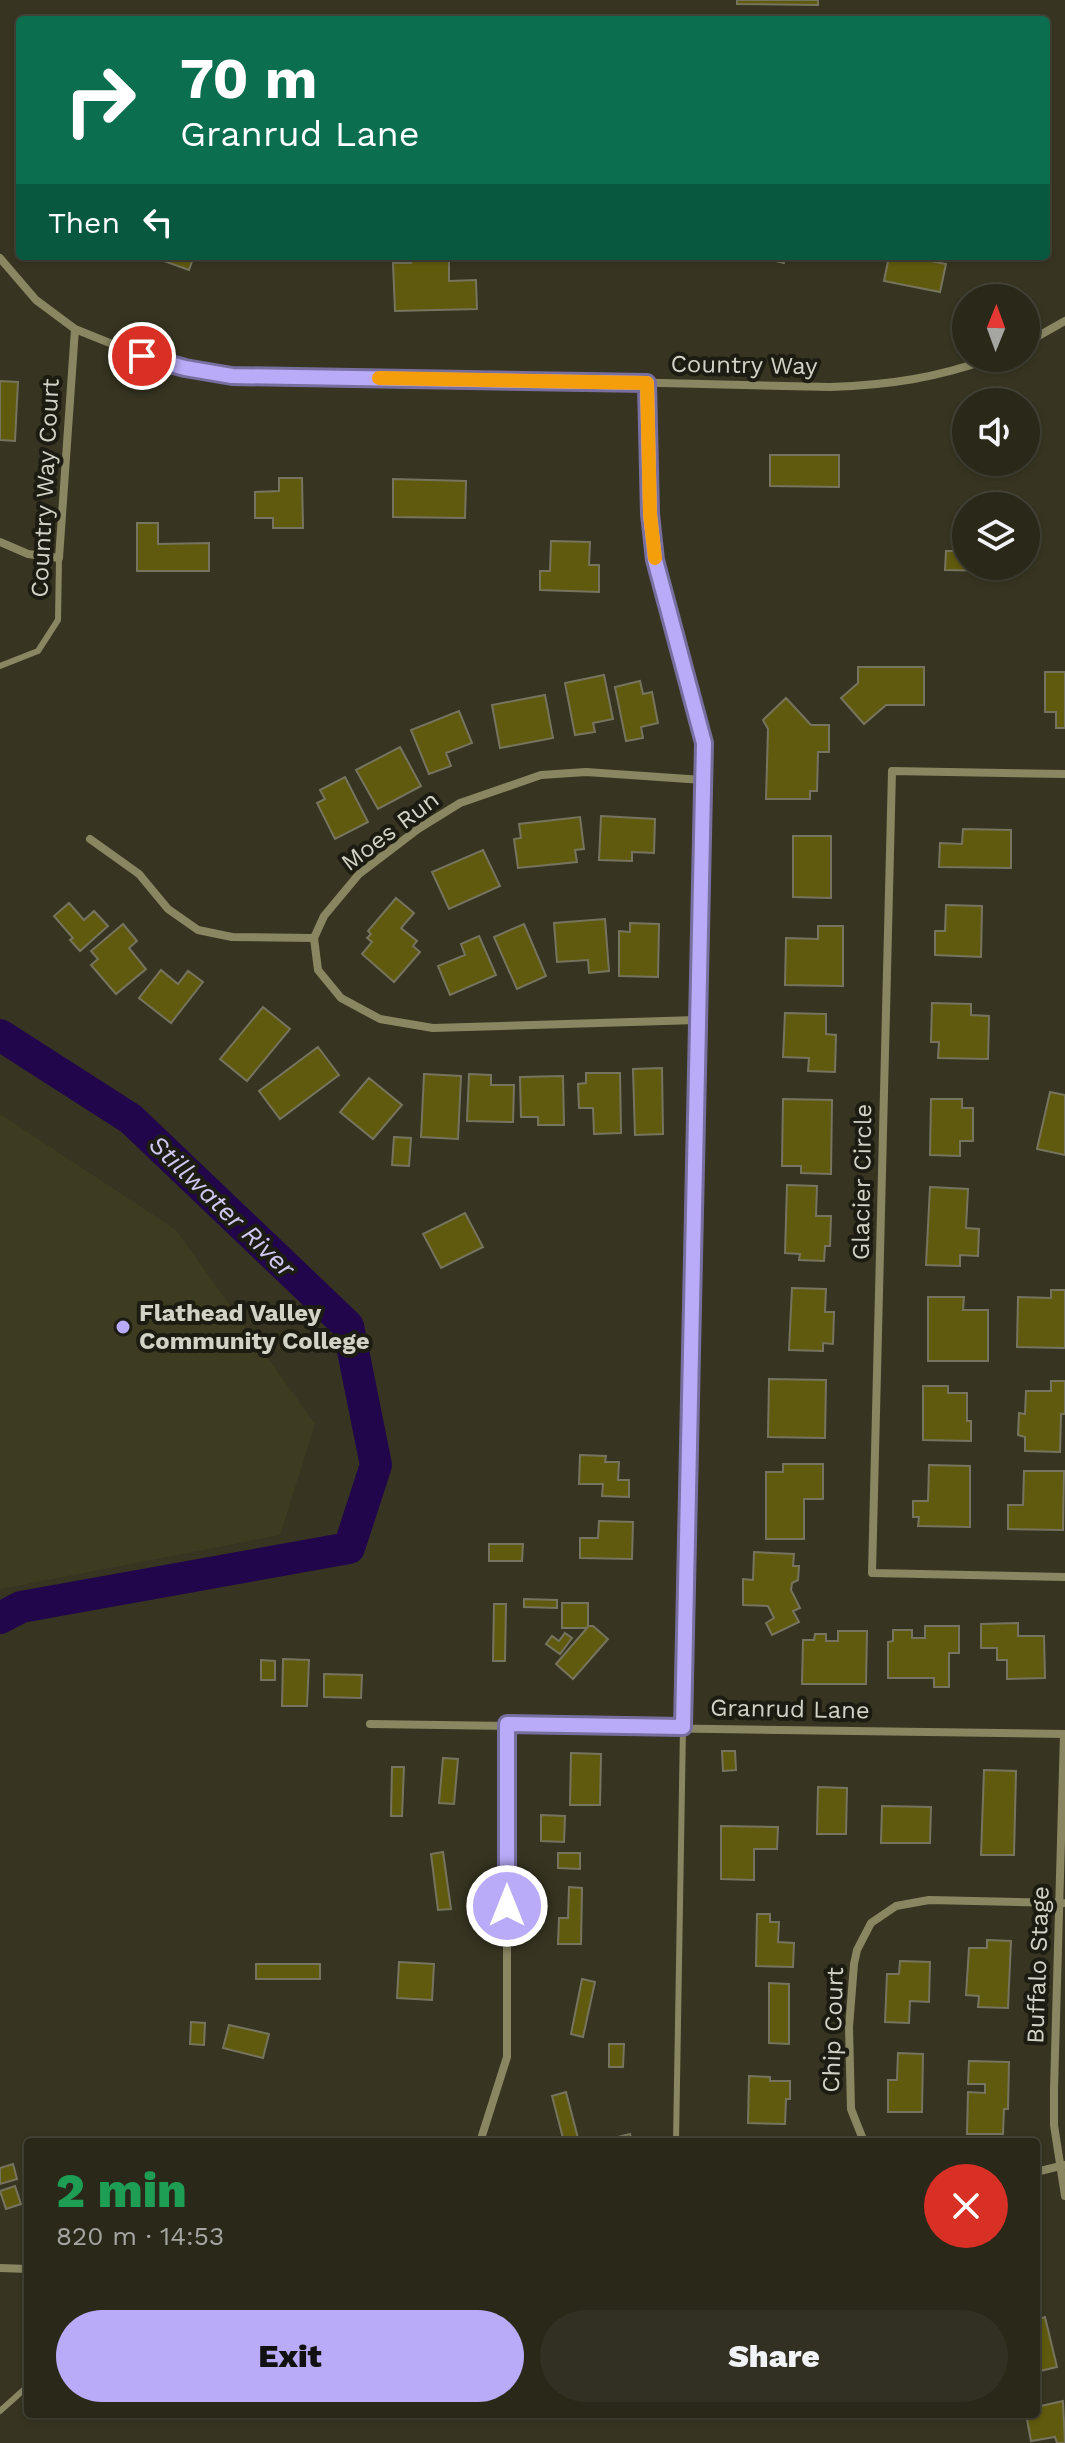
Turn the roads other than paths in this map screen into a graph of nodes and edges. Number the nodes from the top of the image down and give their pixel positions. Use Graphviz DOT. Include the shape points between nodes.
graph roads {
  1 [pos="0,258"];
  2 [pos="1065,321"];
  3 [pos="75,329"];
  4 [pos="1040,335"];
  5 [pos="952,371"];
  6 [pos="647,383"];
  7 [pos="0,542"];
  8 [pos="59,558"];
  9 [pos="0,666"];
  10 [pos="1065,774"];
  11 [pos="703,780"];
  12 [pos="90,839"];
  13 [pos="314,938"];
  14 [pos="697,1020"];
  15 [pos="1065,1577"];
  16 [pos="370,1724"];
  17 [pos="507,1724"];
  18 [pos="683,1727"];
  19 [pos="1065,1734"];
  20 [pos="1062,1903"];
  21 [pos="481,2138"];
  22 [pos="676,2138"];
  23 [pos="862,2138"];
  24 [pos="1062,2166"];
  25 [pos="1040,2171"];
  26 [pos="1065,2196"];
  27 [pos="0,2268"];
  28 [pos="24,2269"];
  29 [pos="24,2390"];
  30 [pos="0,2411"];
  1 -- 3 [label="street, Country Way" via="36,300"];
  2 -- 4 [label="street"];
  3 -- 6 [label="street, Country Way" via="142,356 232,376"];
  3 -- 8 [label="street, Country Way Court"];
  5 -- 6 [label="street, Country Way" via="879,386"];
  6 -- 11 [label="street" via="655,560 704,743"];
  7 -- 8 [label="street" via="28,554"];
  8 -- 9 [label="lane, Country Way Court" via="58,620 38,651"];
  10 -- 15 [label="street, Glacier Circle" via="892,771 872,1573"];
  11 -- 13 [label="street, Moes Run" via="586,772 541,775 460,803 359,874 324,916"];
  11 -- 14 [label="street"];
  12 -- 13 [label="street" via="139,874 168,909 198,930 232,937"];
  13 -- 14 [label="street" via="318,970 341,998 380,1019 433,1028"];
  14 -- 18 [label="street"];
  16 -- 17 [label="street, Granrud Lane"];
  17 -- 18 [label="street, Granrud Lane"];
  17 -- 21 [label="street" via="507,2057"];
  18 -- 19 [label="street, Granrud Lane"];
  18 -- 22 [label="lane"];
  19 -- 20 [label="street, Buffalo Stage"];
  20 -- 23 [label="street, Chip Court" via="929,1900 896,1906 871,1923 854,1964 849,2027 851,2109"];
  20 -- 24 [label="street, Buffalo Stage" via="1054,2125"];
  24 -- 25 [label="street"];
  24 -- 26 [label="street, Buffalo Stage"];
  27 -- 28 [label="street"];
  29 -- 30 [label="lane"];
}
